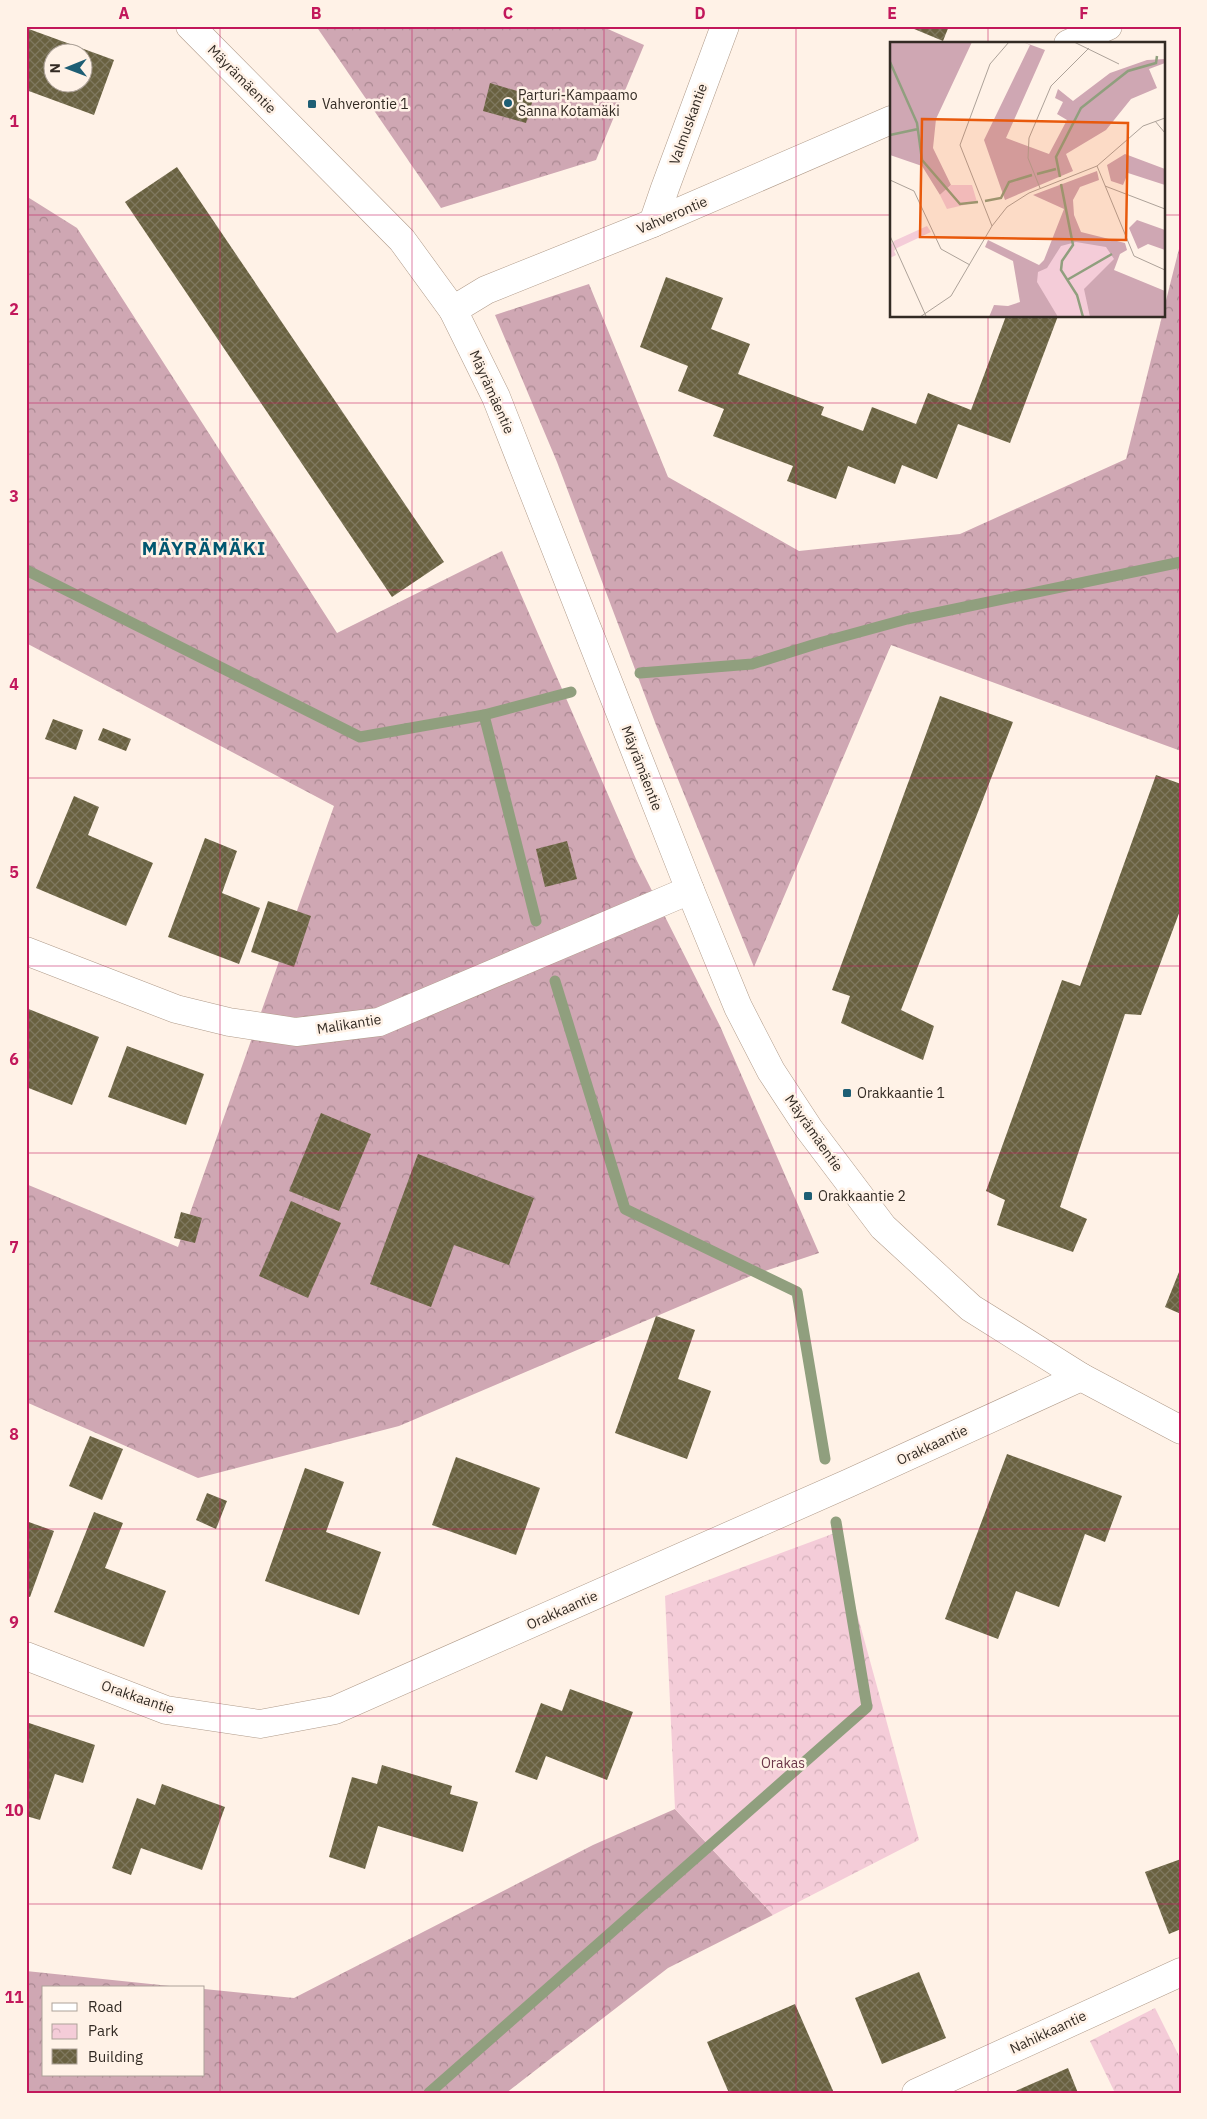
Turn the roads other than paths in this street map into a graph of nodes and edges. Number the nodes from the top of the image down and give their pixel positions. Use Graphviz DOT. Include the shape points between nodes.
graph roads {
  1 [pos="190,26"];
  2 [pos="725,26"];
  3 [pos="1108,26"];
  4 [pos="1072,42"];
  5 [pos="890,120"];
  6 [pos="653,223"];
  7 [pos="453,310"];
  8 [pos="690,890"];
  9 [pos="26,951"];
  10 [pos="1081,1377"];
  11 [pos="1181,1430"];
  12 [pos="26,1656"];
  13 [pos="1181,1972"];
  14 [pos="916,2093"];
  1 -- 7 [label="street, Mäyrämäentie" via="402,240"];
  2 -- 6 [label="street, Valmuskantie"];
  3 -- 4 [label="street"];
  5 -- 6 [label="street, Vahverontie"];
  6 -- 7 [label="street, Vahverontie" via="486,290"];
  7 -- 8 [label="street, Mäyrämäentie" via="496,397"];
  8 -- 9 [label="street, Malikantie" via="379,1022 296,1032 229,1022 176,1009"];
  8 -- 10 [label="street, Mäyrämäentie" via="738,1008 771,1072 809,1129 883,1227 971,1308"];
  10 -- 11 [label="street, Mäyrämäentie"];
  10 -- 12 [label="street, Orakkaantie" via="335,1710 260,1724 166,1710"];
  13 -- 14 [label="street, Nahikkaantie"];
}
